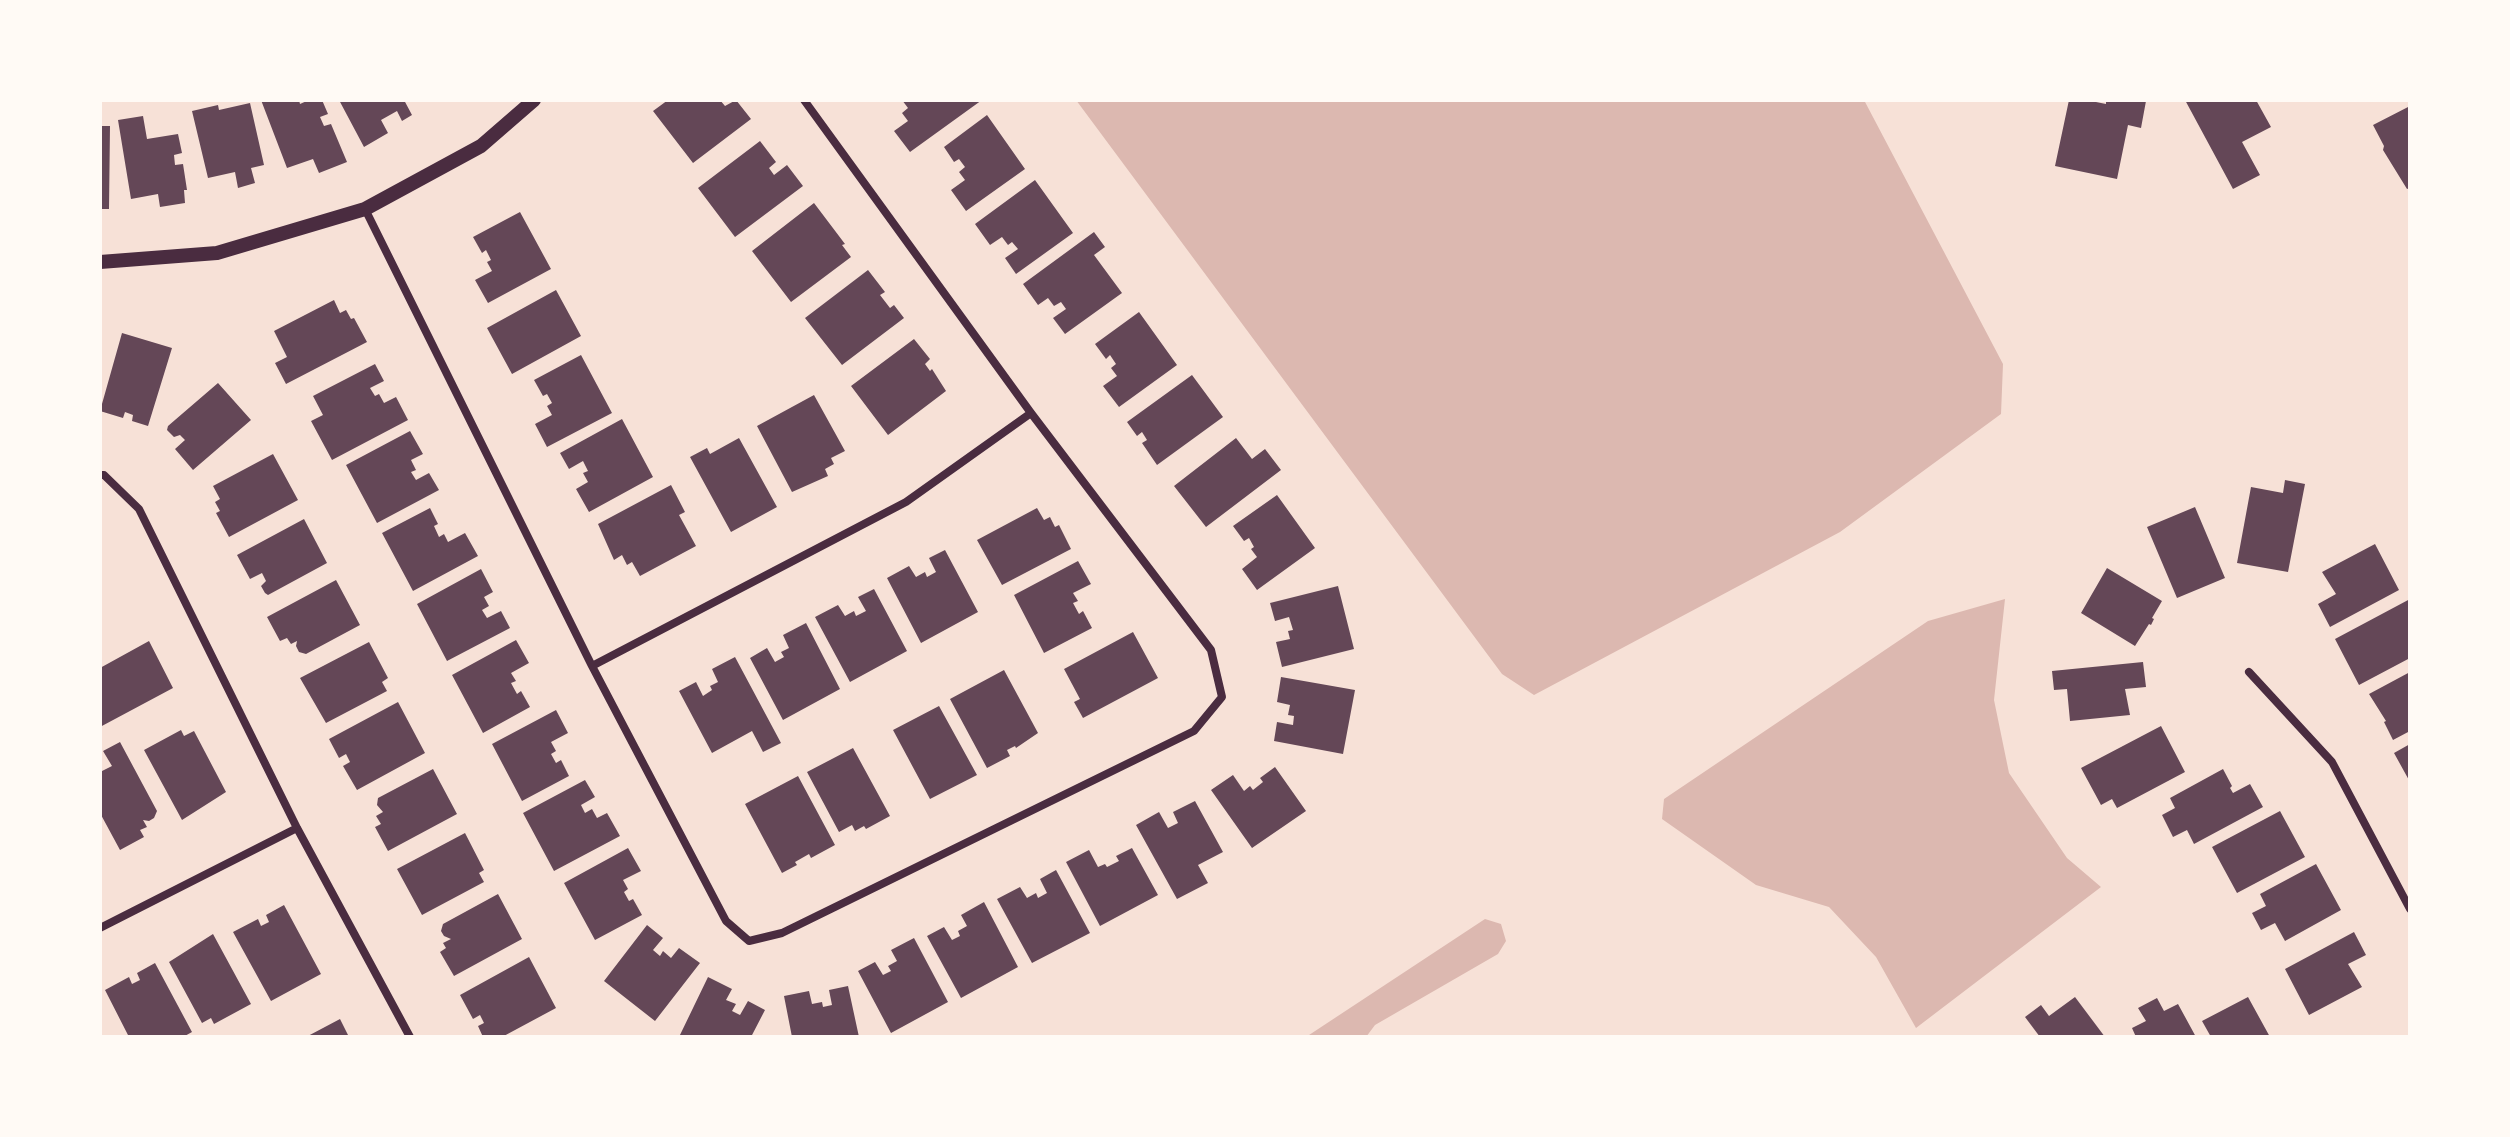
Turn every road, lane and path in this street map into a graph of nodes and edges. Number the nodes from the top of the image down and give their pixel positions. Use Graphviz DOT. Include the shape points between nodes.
graph roads {
  1 [pos="534,100"];
  2 [pos="804,100"];
  3 [pos="365,209"];
  4 [pos="100,262"];
  5 [pos="1031,413"];
  6 [pos="100,475"];
  7 [pos="592,666"];
  8 [pos="2249,672"];
  9 [pos="297,828"];
  10 [pos="2410,909"];
  11 [pos="100,928"];
  12 [pos="410,1037"];
  1 -- 3 [label="street" via="481,146"];
  2 -- 5 [label="street"];
  3 -- 4 [label="street" via="217,253"];
  3 -- 7 [label="street"];
  5 -- 7 [label="street" via="906,502"];
  5 -- 7 [label="street" via="1211,650 1222,697 1194,731 782,933 749,941 726,921"];
  6 -- 9 [label="street" via="139,509"];
  8 -- 10 [label="street" via="2332,762"];
  9 -- 11 [label="street"];
  9 -- 12 [label="street"];
}
